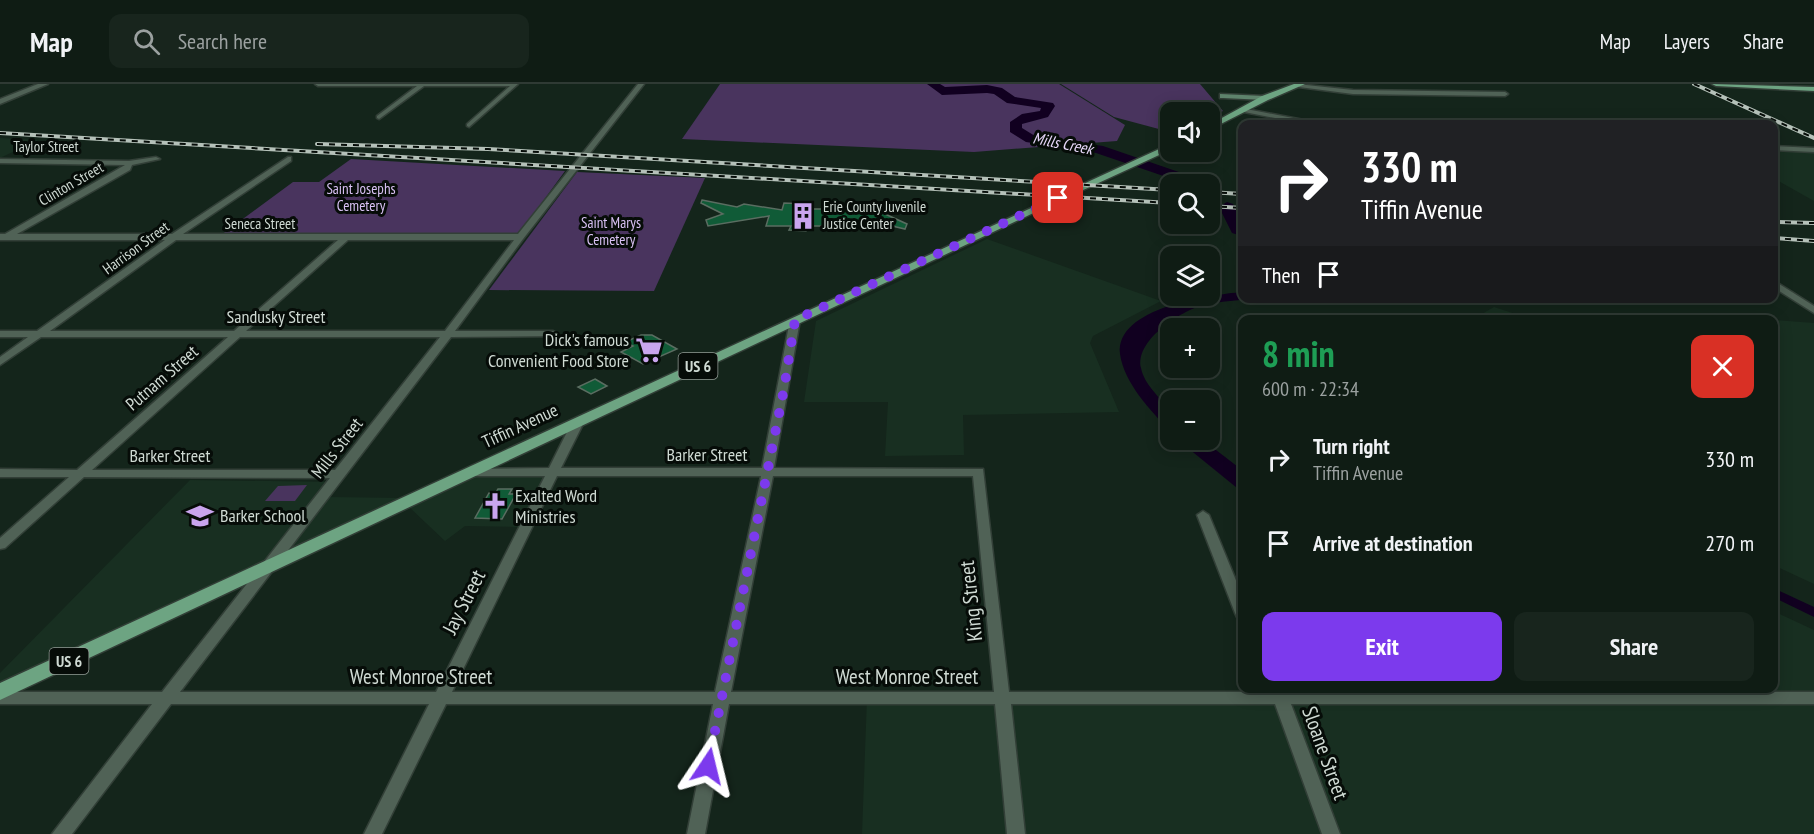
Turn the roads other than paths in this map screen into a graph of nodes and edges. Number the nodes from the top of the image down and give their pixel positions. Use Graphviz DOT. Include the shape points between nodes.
graph roads {
  1 [pos="44,84"];
  2 [pos="318,84"];
  3 [pos="423,84"];
  4 [pos="515,84"];
  5 [pos="641,84"];
  6 [pos="1300,84"];
  7 [pos="1716,84"];
  8 [pos="1726,84"];
  9 [pos="1814,89"];
  10 [pos="1505,94"];
  11 [pos="1265,98"];
  12 [pos="0,102"];
  13 [pos="1242,110"];
  14 [pos="379,117"];
  15 [pos="1269,117"];
  16 [pos="1223,120"];
  17 [pos="1288,120"];
  18 [pos="1220,122"];
  19 [pos="469,125"];
  20 [pos="1778,148"];
  21 [pos="1814,150"];
  22 [pos="1160,151"];
  23 [pos="156,159"];
  24 [pos="288,159"];
  25 [pos="0,161"];
  26 [pos="129,163"];
  27 [pos="174,237"];
  28 [pos="346,237"];
  29 [pos="520,237"];
  30 [pos="2,238"];
  31 [pos="1778,286"];
  32 [pos="1814,310"];
  33 [pos="795,320"];
  34 [pos="238,333"];
  35 [pos="0,334"];
  36 [pos="40,334"];
  37 [pos="447,334"];
  38 [pos="553,334"];
  39 [pos="0,362"];
  40 [pos="578,423"];
  41 [pos="471,472"];
  42 [pos="979,472"];
  43 [pos="0,473"];
  44 [pos="552,473"];
  45 [pos="766,473"];
  46 [pos="78,474"];
  47 [pos="339,474"];
  48 [pos="1203,515"];
  49 [pos="0,545"];
  50 [pos="265,569"];
  51 [pos="1238,603"];
  52 [pos="0,692"];
  53 [pos="1279,693"];
  54 [pos="166,697"];
  55 [pos="0,698"];
  56 [pos="440,698"];
  57 [pos="720,698"];
  58 [pos="1001,698"];
  59 [pos="1814,698"];
  60 [pos="61,834"];
  61 [pos="373,834"];
  62 [pos="696,834"];
  63 [pos="1016,834"];
  64 [pos="1331,834"];
  1 -- 12 [label="street"];
  2 -- 3 [label="street"];
  3 -- 4 [label="street"];
  3 -- 14 [label="street"];
  4 -- 19 [label="street"];
  5 -- 29 [label="street, Mills Street"];
  6 -- 10 [label="street" via="1353,92"];
  6 -- 11 [label="main road"];
  7 -- 8 [label="main road"];
  8 -- 9 [label="main road"];
  11 -- 13 [label="main road"];
  11 -- 13 [label="main road" via="1220,93"];
  13 -- 15 [label="street"];
  13 -- 16 [label="main road"];
  15 -- 16 [label="street"];
  15 -- 17 [label="street"];
  16 -- 18 [label="main road"];
  20 -- 21 [label="street"];
  22 -- 33 [label="main road, Tiffin Avenue / US 6"];
  23 -- 26 [label="street, Clinton Street"];
  24 -- 27 [label="street, Harrison Street"];
  25 -- 26 [label="street, Taylor Street"];
  26 -- 30 [label="street, Clinton Street" via="127,168"];
  27 -- 28 [label="street, Seneca Street"];
  27 -- 30 [label="street, Seneca Street"];
  27 -- 36 [label="street, Harrison Street"];
  28 -- 29 [label="street, Seneca Street"];
  28 -- 34 [label="street, Putnam Street"];
  29 -- 37 [label="street, Mills Street"];
  31 -- 32 [label="street"];
  33 -- 40 [label="main road, Tiffin Avenue / US 6"];
  33 -- 45 [label="street"];
  34 -- 36 [label="street, Sandusky Street"];
  34 -- 37 [label="street, Sandusky Street"];
  34 -- 46 [label="street, Putnam Street"];
  35 -- 36 [label="street, Sandusky Street"];
  36 -- 39 [label="street, Harrison Street"];
  37 -- 38 [label="street, Sandusky Street"];
  37 -- 47 [label="street, Mills Street"];
  40 -- 41 [label="main road, Tiffin Avenue / US 6"];
  40 -- 44 [label="street, Jay Street"];
  41 -- 44 [label="street, Barker Street"];
  41 -- 50 [label="main road, Tiffin Avenue / US 6"];
  42 -- 45 [label="street, Barker Street"];
  42 -- 58 [label="street, King Street"];
  43 -- 46 [label="street, Barker Street"];
  44 -- 45 [label="street, Barker Street"];
  44 -- 56 [label="street, Jay Street"];
  45 -- 57 [label="street"];
  46 -- 47 [label="street, Barker Street"];
  46 -- 49 [label="street, Putnam Street"];
  47 -- 50 [label="street, Mills Street"];
  48 -- 51 [label="street"];
  50 -- 52 [label="main road, Tiffin Avenue / US 6"];
  50 -- 54 [label="street, Mills Street"];
  53 -- 58 [label="street, West Monroe Street"];
  53 -- 59 [label="street, West Monroe Street"];
  53 -- 64 [label="street, Sloane Street"];
  54 -- 55 [label="street, West Monroe Street"];
  54 -- 56 [label="street, West Monroe Street"];
  54 -- 60 [label="street, Mills Street"];
  56 -- 57 [label="street, West Monroe Street"];
  56 -- 61 [label="street, Jay Street"];
  57 -- 58 [label="street, West Monroe Street"];
  57 -- 62 [label="street"];
  58 -- 63 [label="street, King Street"];
}
